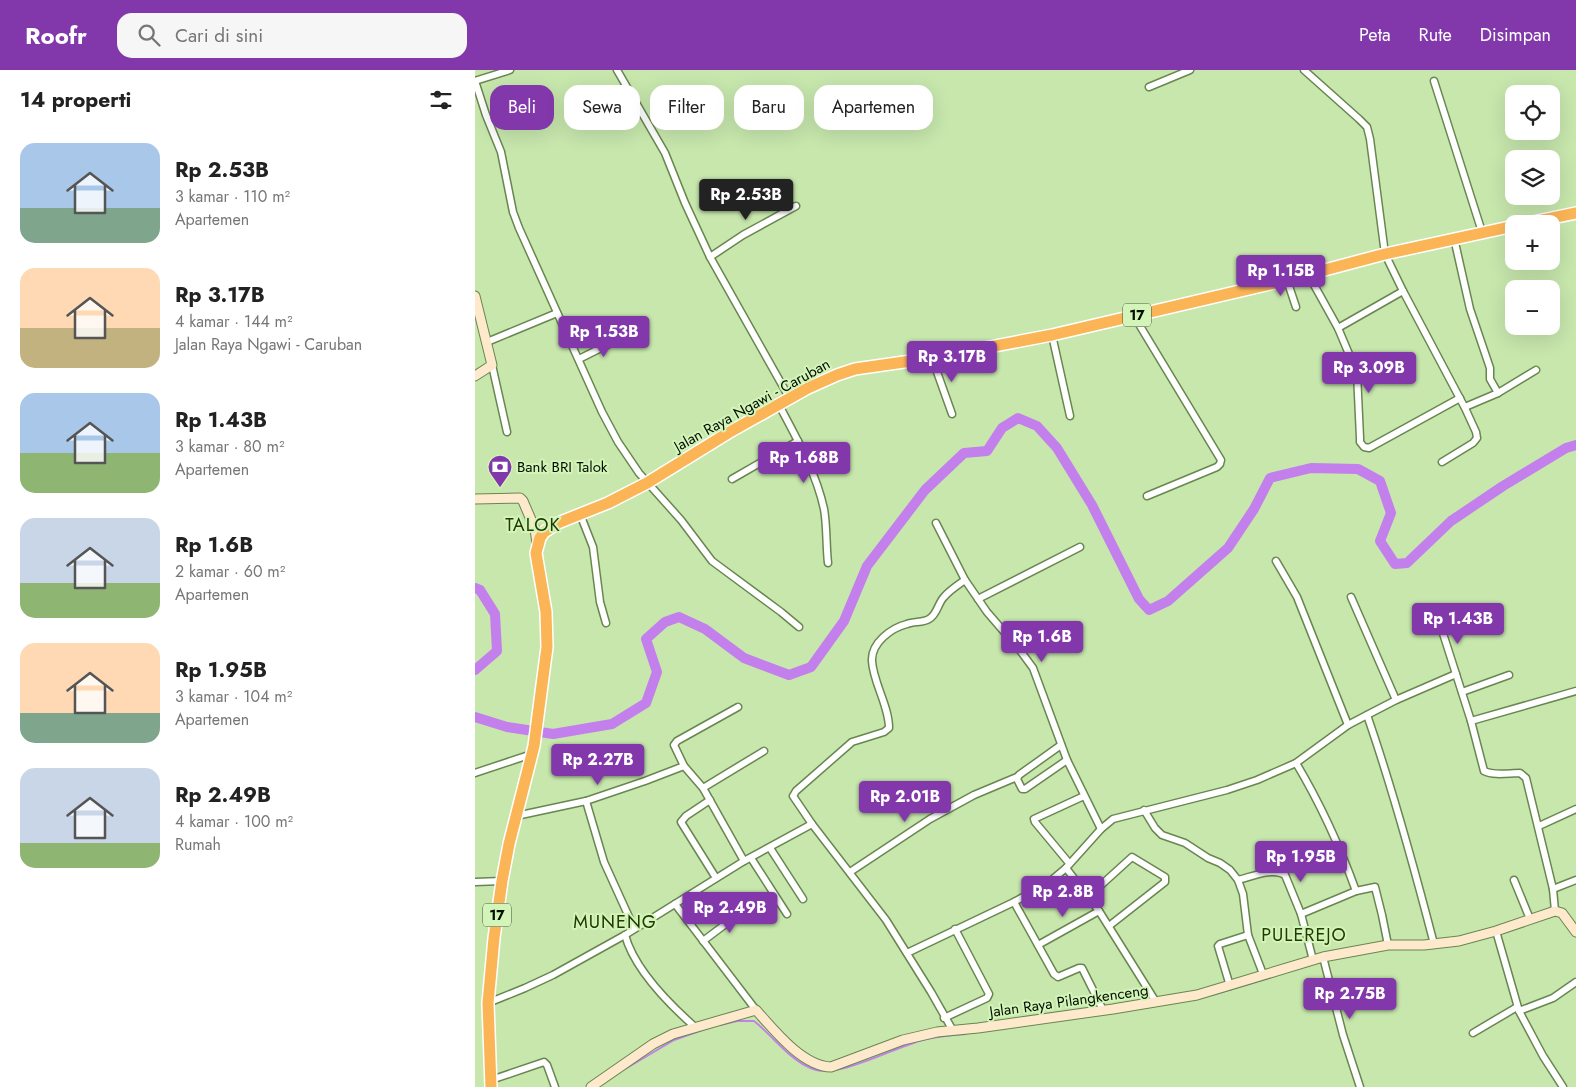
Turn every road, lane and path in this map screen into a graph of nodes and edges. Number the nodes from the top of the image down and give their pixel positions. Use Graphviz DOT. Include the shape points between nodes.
graph roads {
  1 [pos="510,70"];
  2 [pos="617,70"];
  3 [pos="1190,70"];
  4 [pos="1304,70"];
  5 [pos="475,81"];
  6 [pos="1434,82"];
  7 [pos="1149,87"];
  8 [pos="796,206"];
  9 [pos="1576,213"];
  10 [pos="1560,216"];
  11 [pos="1505,228"];
  12 [pos="1482,232"];
  13 [pos="1455,238"];
  14 [pos="1385,254"];
  15 [pos="709,258"];
  16 [pos="1309,274"];
  17 [pos="1287,280"];
  18 [pos="1403,291"];
  19 [pos="475,296"];
  20 [pos="1296,307"];
  21 [pos="557,313"];
  22 [pos="1134,316"];
  23 [pos="1338,328"];
  24 [pos="1053,335"];
  25 [pos="621,338"];
  26 [pos="487,342"];
  27 [pos="932,358"];
  28 [pos="579,359"];
  29 [pos="492,365"];
  30 [pos="1536,370"];
  31 [pos="475,376"];
  32 [pos="1498,393"];
  33 [pos="1460,398"];
  34 [pos="790,399"];
  35 [pos="779,405"];
  36 [pos="1465,407"];
  37 [pos="952,414"];
  38 [pos="1069,416"];
  39 [pos="507,432"];
  40 [pos="798,441"];
  41 [pos="1442,462"];
  42 [pos="732,479"];
  43 [pos="647,483"];
  44 [pos="1147,496"];
  45 [pos="475,499"];
  46 [pos="581,514"];
  47 [pos="936,522"];
  48 [pos="533,525"];
  49 [pos="549,528"];
  50 [pos="1080,547"];
  51 [pos="537,548"];
  52 [pos="1276,561"];
  53 [pos="828,563"];
  54 [pos="965,580"];
  55 [pos="1351,597"];
  56 [pos="978,599"];
  57 [pos="1439,621"];
  58 [pos="606,623"];
  59 [pos="799,627"];
  60 [pos="1456,674"];
  61 [pos="1509,675"];
  62 [pos="1576,691"];
  63 [pos="1462,692"];
  64 [pos="1395,700"];
  65 [pos="738,707"];
  66 [pos="1367,715"];
  67 [pos="1471,720"];
  68 [pos="1348,725"];
  69 [pos="1061,746"];
  70 [pos="533,750"];
  71 [pos="764,751"];
  72 [pos="1067,760"];
  73 [pos="1295,763"];
  74 [pos="684,766"];
  75 [pos="475,773"];
  76 [pos="1017,777"];
  77 [pos="703,788"];
  78 [pos="1084,796"];
  79 [pos="710,800"];
  80 [pos="585,801"];
  81 [pos="1576,809"];
  82 [pos="1144,810"];
  83 [pos="516,816"];
  84 [pos="812,824"];
  85 [pos="1539,826"];
  86 [pos="1101,829"];
  87 [pos="770,848"];
  88 [pos="747,859"];
  89 [pos="1068,866"];
  90 [pos="849,872"];
  91 [pos="716,878"];
  92 [pos="1238,880"];
  93 [pos="1514,880"];
  94 [pos="1576,880"];
  95 [pos="502,881"];
  96 [pos="475,882"];
  97 [pos="1553,890"];
  98 [pos="1355,891"];
  99 [pos="1089,896"];
  100 [pos="803,899"];
  101 [pos="1014,902"];
  102 [pos="675,904"];
  103 [pos="743,911"];
  104 [pos="1099,911"];
  105 [pos="1555,911"];
  106 [pos="787,914"];
  107 [pos="1301,914"];
  108 [pos="1530,919"];
  109 [pos="1109,926"];
  110 [pos="634,928"];
  111 [pos="955,928"];
  112 [pos="1496,931"];
  113 [pos="1576,932"];
  114 [pos="625,935"];
  115 [pos="1248,935"];
  116 [pos="703,940"];
  117 [pos="1434,944"];
  118 [pos="1388,945"];
  119 [pos="1037,946"];
  120 [pos="907,953"];
  121 [pos="1323,957"];
  122 [pos="1313,960"];
  123 [pos="1263,974"];
  124 [pos="1576,982"];
  125 [pos="1229,986"];
  126 [pos="1156,1002"];
  127 [pos="489,1003"];
  128 [pos="1518,1009"];
  129 [pos="756,1010"];
  130 [pos="1103,1010"];
  131 [pos="945,1018"];
  132 [pos="695,1027"];
  133 [pos="952,1029"];
  134 [pos="1473,1033"];
  135 [pos="491,1083"];
  136 [pos="555,1087"];
  137 [pos="591,1087"];
  138 [pos="1360,1087"];
  139 [pos="1563,1087"];
  1 -- 5 [label="street"];
  2 -- 15 [label="street" via="665,153"];
  3 -- 7 [label="street"];
  4 -- 14 [label="street" via="1367,128"];
  5 -- 21 [label="street" via="501,152 513,212"];
  6 -- 12 [label="street"];
  8 -- 15 [label="street"];
  9 -- 10 [label="highway"];
  11 -- 12 [label="highway, Jalan Raya Ngawi - Caruban / 17"];
  12 -- 13 [label="highway, Jalan Raya Ngawi - Caruban / 17"];
  13 -- 14 [label="highway, Jalan Raya Ngawi - Caruban / 17"];
  13 -- 32 [label="street" via="1470,309"];
  14 -- 16 [label="highway, Jalan Raya Ngawi - Caruban / 17"];
  14 -- 18 [label="street"];
  15 -- 34 [label="street"];
  16 -- 17 [label="highway, Jalan Raya Ngawi - Caruban / 17"];
  16 -- 23 [label="street"];
  17 -- 20 [label="street"];
  17 -- 22 [label="highway, Jalan Raya Ngawi - Caruban / 17"];
  18 -- 23 [label="street"];
  18 -- 33 [label="street"];
  19 -- 26 [label="main road"];
  21 -- 26 [label="street"];
  21 -- 28 [label="street"];
  22 -- 24 [label="highway, Jalan Raya Ngawi - Caruban / 17"];
  22 -- 44 [label="street" via="1221,460 1217,467"];
  23 -- 33 [label="street" via="1357,374 1360,442 1364,447 1369,448"];
  24 -- 27 [label="highway, Jalan Raya Ngawi - Caruban / 17"];
  24 -- 38 [label="street"];
  25 -- 28 [label="street"];
  26 -- 29 [label="main road"];
  27 -- 34 [label="highway, Jalan Raya Ngawi - Caruban / 17" via="855,369 827,379"];
  27 -- 37 [label="street"];
  28 -- 43 [label="street" via="610,427"];
  29 -- 31 [label="main road"];
  29 -- 39 [label="street"];
  30 -- 32 [label="street"];
  32 -- 36 [label="street"];
  33 -- 36 [label="street"];
  34 -- 35 [label="highway, Jalan Raya Ngawi - Caruban / 17"];
  35 -- 40 [label="street"];
  35 -- 43 [label="highway, Jalan Raya Ngawi - Caruban / 17"];
  36 -- 41 [label="street" via="1477,438 1473,444"];
  40 -- 42 [label="street"];
  40 -- 53 [label="street" via="824,511"];
  43 -- 46 [label="highway, Jalan Raya Ngawi - Caruban / 17"];
  43 -- 59 [label="street" via="712,561"];
  45 -- 48 [label="main road" via="520,498"];
  46 -- 49 [label="highway, Jalan Raya Ngawi - Caruban / 17"];
  46 -- 58 [label="street" via="593,547"];
  47 -- 54 [label="street"];
  48 -- 49 [label="main road"];
  48 -- 51 [label="main road"];
  49 -- 51 [label="highway" via="540,538"];
  50 -- 56 [label="street"];
  51 -- 70 [label="highway, 17" via="547,634"];
  52 -- 68 [label="street" via="1297,597"];
  54 -- 56 [label="street"];
  54 -- 84 [label="street" via="943,598 932,618 899,626 873,650 872,662 889,728 843,748 796,791 794,799"];
  55 -- 64 [label="street"];
  56 -- 69 [label="street" via="1033,668"];
  57 -- 60 [label="street"];
  60 -- 63 [label="street"];
  60 -- 64 [label="street"];
  61 -- 63 [label="street"];
  62 -- 67 [label="street"];
  63 -- 67 [label="street"];
  64 -- 66 [label="street"];
  65 -- 74 [label="street" via="677,741 675,749"];
  66 -- 68 [label="street"];
  66 -- 117 [label="street"];
  67 -- 85 [label="street" via="1483,771 1523,775"];
  68 -- 73 [label="street"];
  69 -- 72 [label="street"];
  69 -- 76 [label="street"];
  70 -- 75 [label="street"];
  70 -- 83 [label="highway, 17"];
  71 -- 77 [label="street"];
  72 -- 76 [label="street" via="1025,789"];
  72 -- 78 [label="street"];
  73 -- 82 [label="street" via="1227,790"];
  73 -- 98 [label="street" via="1326,820"];
  74 -- 77 [label="street"];
  74 -- 80 [label="street"];
  76 -- 90 [label="street" via="930,819"];
  77 -- 79 [label="street"];
  78 -- 86 [label="street"];
  78 -- 89 [label="street" via="1034,818"];
  79 -- 88 [label="street"];
  79 -- 91 [label="street" via="681,822"];
  80 -- 83 [label="street"];
  80 -- 110 [label="street" via="604,862"];
  81 -- 85 [label="street"];
  82 -- 86 [label="street" via="1113,819"];
  82 -- 92 [label="street" via="1162,835 1185,843 1220,863"];
  83 -- 95 [label="highway, 17"];
  84 -- 87 [label="street"];
  84 -- 90 [label="street"];
  85 -- 97 [label="street"];
  86 -- 89 [label="street"];
  87 -- 88 [label="street"];
  87 -- 100 [label="street"];
  88 -- 91 [label="street"];
  88 -- 106 [label="street"];
  89 -- 99 [label="street"];
  89 -- 101 [label="street" via="1047,884"];
  90 -- 120 [label="street"];
  91 -- 102 [label="street"];
  92 -- 107 [label="street" via="1282,872"];
  92 -- 115 [label="street"];
  93 -- 108 [label="street"];
  94 -- 97 [label="street"];
  95 -- 96 [label="street"];
  95 -- 127 [label="highway, 17"];
  97 -- 105 [label="street"];
  98 -- 107 [label="street"];
  98 -- 118 [label="street" via="1375,887"];
  99 -- 104 [label="street"];
  99 -- 109 [label="street" via="1132,857 1165,876 1165,882"];
  101 -- 111 [label="street"];
  101 -- 119 [label="street"];
  102 -- 110 [label="street"];
  102 -- 116 [label="street"];
  103 -- 116 [label="street"];
  104 -- 109 [label="street"];
  104 -- 119 [label="street"];
  105 -- 108 [label="main road, Jalan Raya Pilangkenceng"];
  105 -- 113 [label="main road" via="1562,914"];
  107 -- 122 [label="street"];
  108 -- 112 [label="main road, Jalan Raya Pilangkenceng"];
  109 -- 126 [label="street"];
  110 -- 114 [label="street"];
  111 -- 120 [label="street"];
  111 -- 131 [label="street" via="989,994"];
  112 -- 117 [label="main road, Jalan Raya Pilangkenceng"];
  112 -- 128 [label="street"];
  114 -- 127 [label="street" via="546,978"];
  114 -- 132 [label="street" via="628,947 651,980 676,1011"];
  115 -- 123 [label="street"];
  115 -- 125 [label="street" via="1218,946"];
  116 -- 129 [label="street"];
  117 -- 118 [label="main road, Jalan Raya Pilangkenceng"];
  118 -- 121 [label="main road, Jalan Raya Pilangkenceng"];
  119 -- 130 [label="street" via="1057,976 1082,968"];
  120 -- 131 [label="street"];
  121 -- 122 [label="main road, Jalan Raya Pilangkenceng"];
  121 -- 138 [label="street"];
  122 -- 123 [label="main road, Jalan Raya Pilangkenceng"];
  123 -- 125 [label="main road, Jalan Raya Pilangkenceng"];
  124 -- 128 [label="street" via="1553,998"];
  125 -- 126 [label="main road, Jalan Raya Pilangkenceng"];
  126 -- 130 [label="main road, Jalan Raya Pilangkenceng"];
  127 -- 135 [label="highway, 17"];
  128 -- 134 [label="street"];
  128 -- 139 [label="street"];
  129 -- 132 [label="main road"];
  129 -- 133 [label="main road, Jalan Raya Pilangkenceng" via="796,1051 826,1067 837,1066 903,1040"];
  130 -- 133 [label="main road, Jalan Raya Pilangkenceng"];
  131 -- 133 [label="street"];
  132 -- 137 [label="main road" via="653,1044"];
  135 -- 136 [label="street" via="544,1062"];
}
